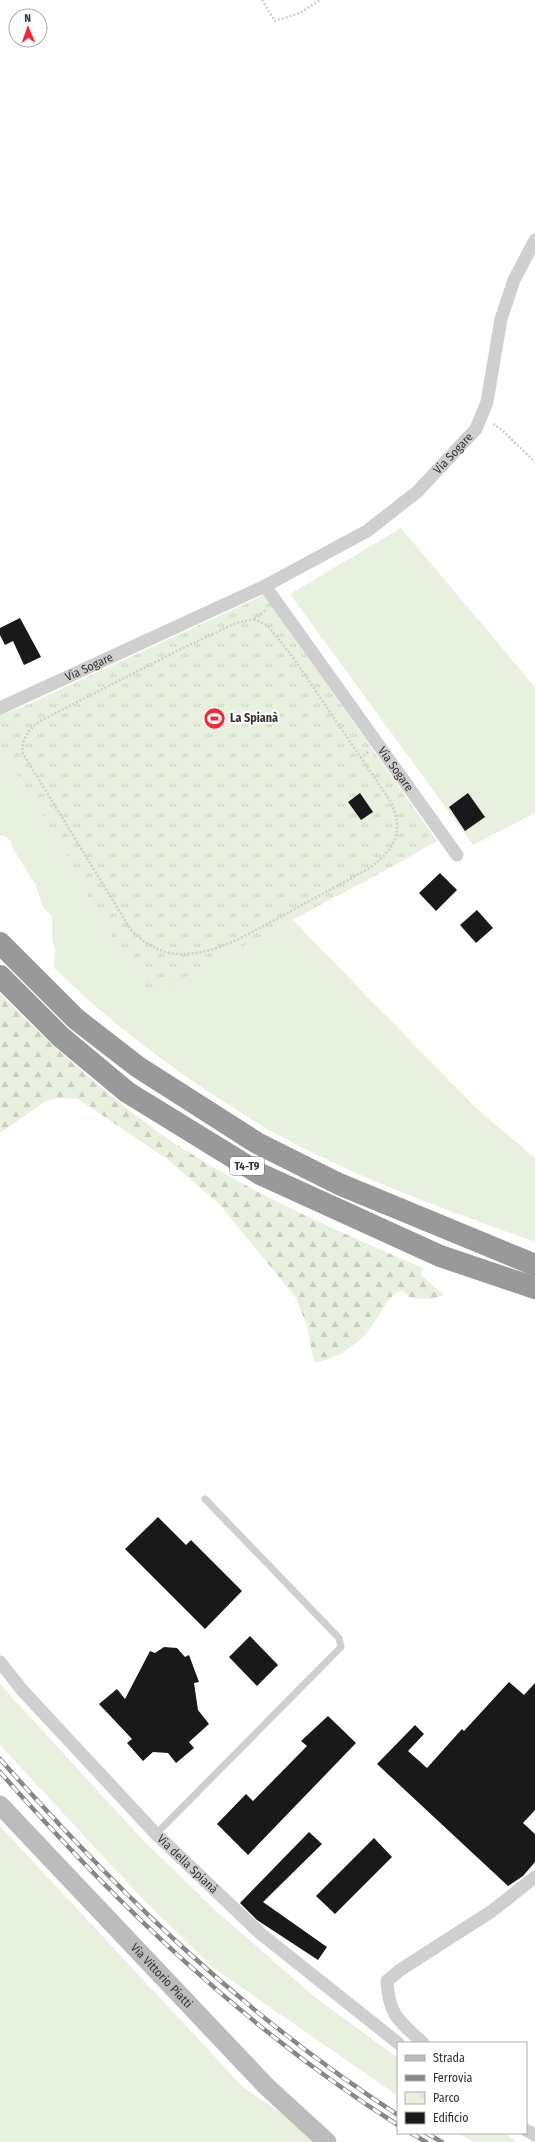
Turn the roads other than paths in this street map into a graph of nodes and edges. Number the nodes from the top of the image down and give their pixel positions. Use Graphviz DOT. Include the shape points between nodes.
graph roads {
  1 [pos="535,240"];
  2 [pos="265,586"];
  3 [pos="0,708"];
  4 [pos="457,855"];
  5 [pos="0,943"];
  6 [pos="0,976"];
  7 [pos="339,1184"];
  8 [pos="535,1253"];
  9 [pos="535,1265"];
  10 [pos="535,1288"];
  11 [pos="205,1499"];
  12 [pos="0,1662"];
  13 [pos="0,1804"];
  14 [pos="156,1834"];
  15 [pos="535,1877"];
  16 [pos="397,2042"];
  17 [pos="422,2042"];
  18 [pos="327,2142"];
  1 -- 2 [label="street, Via Sogare" via="514,280 505,306 487,402 476,429 417,492 367,531"];
  2 -- 3 [label="street, Via Sogare"];
  2 -- 4 [label="street, Via Sogare"];
  5 -- 7 [label="highway, T4-T9" via="76,1019 138,1067 257,1143"];
  6 -- 10 [label="highway, T4-T9" via="61,1038 127,1092 260,1174 440,1256"];
  7 -- 8 [label="highway, T4-T9"];
  7 -- 9 [label="highway, T4-T9"];
  11 -- 14 [label="lane" via="339,1638 341,1647"];
  12 -- 14 [label="street, Via della Spianà" via="22,1690"];
  13 -- 18 [label="street, Via Vittorio Piatti" via="266,2086"];
  14 -- 16 [label="street, Via della Spianà" via="261,1934"];
  15 -- 17 [label="street" via="492,1911 387,1981 388,2000 397,2019"];
}
